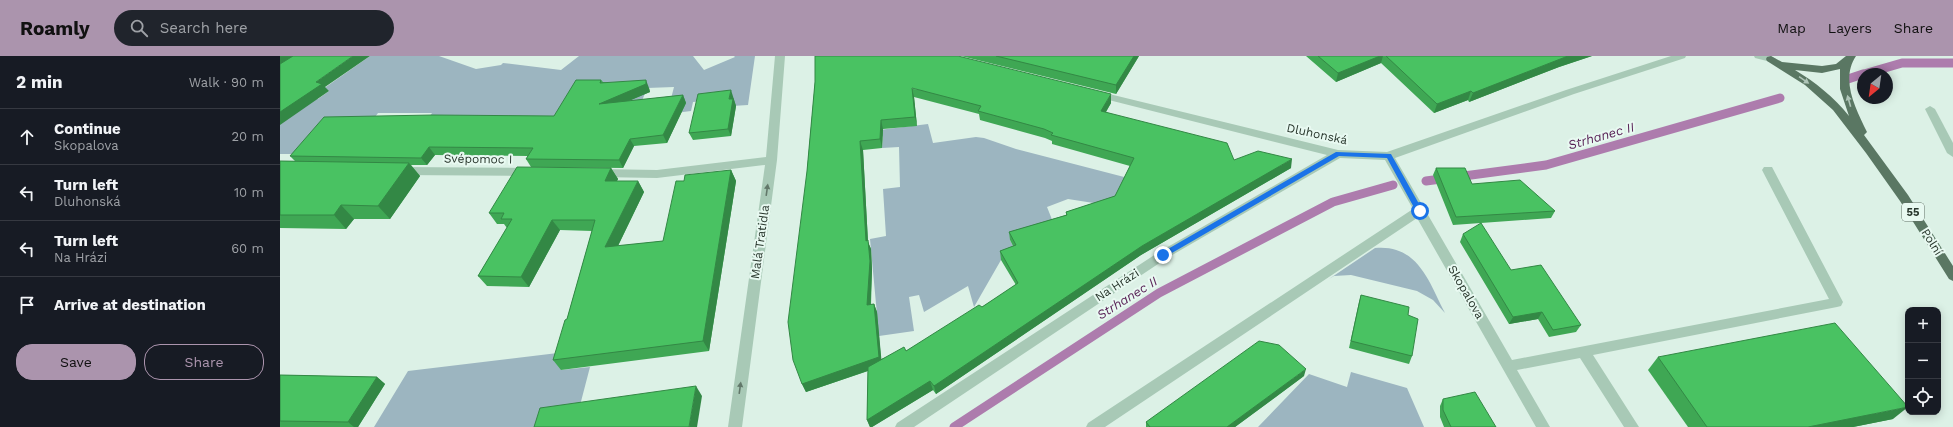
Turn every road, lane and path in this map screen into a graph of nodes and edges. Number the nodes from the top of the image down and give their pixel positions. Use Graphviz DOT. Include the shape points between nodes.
graph roads {
  1 [pos="780,56"];
  2 [pos="1681,56"];
  3 [pos="1759,56"];
  4 [pos="1768,58"];
  5 [pos="1849,59"];
  6 [pos="1087,92"];
  7 [pos="1930,109"];
  8 [pos="1870,150"];
  9 [pos="1953,153"];
  10 [pos="1338,154"];
  11 [pos="1388,156"];
  12 [pos="771,160"];
  13 [pos="1768,170"];
  14 [pos="390,171"];
  15 [pos="539,172"];
  16 [pos="586,173"];
  17 [pos="1420,211"];
  18 [pos="1953,276"];
  19 [pos="1583,351"];
  20 [pos="1508,366"];
  21 [pos="735,427"];
  22 [pos="902,427"];
  23 [pos="1093,427"];
  24 [pos="1543,427"];
  25 [pos="1632,427"];
  1 -- 12 [label="street, Malá Tratidla"];
  2 -- 11 [label="street, Dluhonská"];
  3 -- 4 [label="street"];
  4 -- 5 [label="main road, 55" via="1807,69 1837,67"];
  4 -- 8 [label="main road, Polní / 55, one-way" via="1809,84 1838,108"];
  8 -- 5 [label="main road, Polní / 55, one-way" via="1845,86 1843,70"];
  6 -- 10 [label="street, Dluhonská"];
  7 -- 9 [label="street"];
  8 -- 18 [label="main road, Polní / 55"];
  10 -- 11 [label="street, Dluhonská"];
  10 -- 22 [label="street, Na Hrázi" via="1163,255"];
  11 -- 17 [label="street, Skopalova"];
  12 -- 16 [label="street" via="657,174"];
  21 -- 12 [label="street, Malá Tratidla, one-way"];
  13 -- 19 [label="street" via="1837,302"];
  14 -- 15 [label="street, Svépomoc I"];
  17 -- 20 [label="street, Skopalova"];
  17 -- 23 [label="street"];
  19 -- 20 [label="street"];
  19 -- 25 [label="street"];
  20 -- 24 [label="street, Skopalova"];
}
